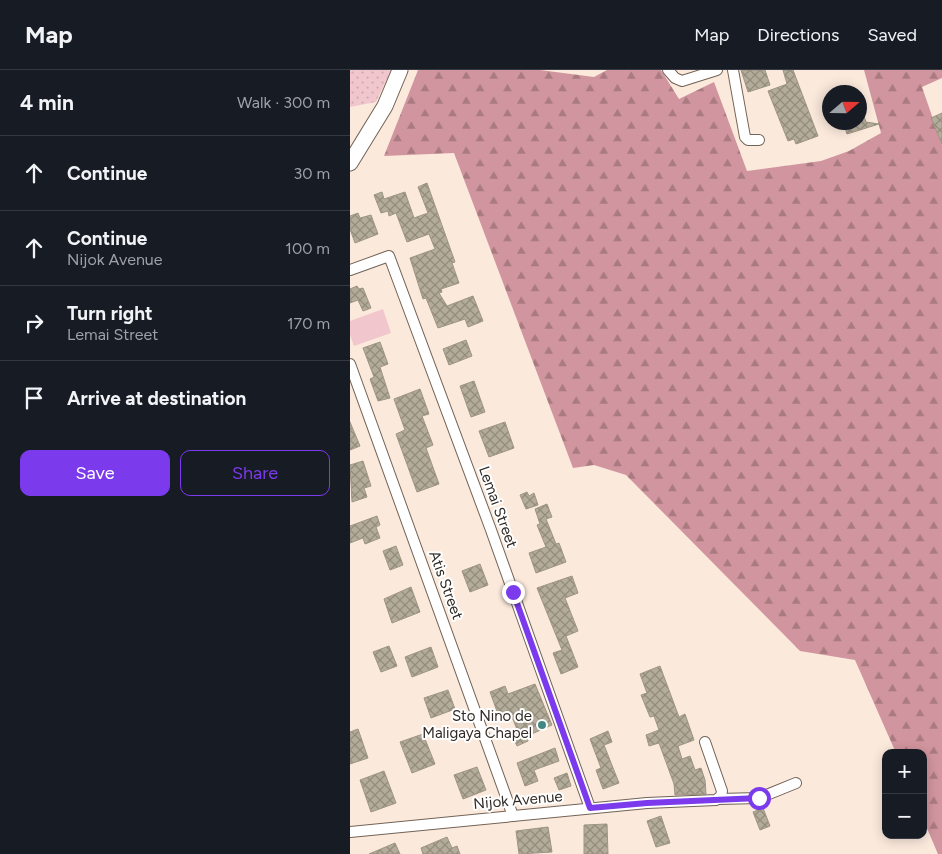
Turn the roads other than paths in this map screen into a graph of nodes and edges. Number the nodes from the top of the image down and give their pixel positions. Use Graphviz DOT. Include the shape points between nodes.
graph roads {
  1 [pos="400,70"];
  2 [pos="668,70"];
  3 [pos="717,70"];
  4 [pos="733,70"];
  5 [pos="760,140"];
  6 [pos="350,163"];
  7 [pos="350,270"];
  8 [pos="350,364"];
  9 [pos="705,742"];
  10 [pos="796,783"];
  11 [pos="718,799"];
  12 [pos="590,808"];
  13 [pos="513,816"];
  14 [pos="350,831"];
  1 -- 6 [label="main road" via="384,106"];
  2 -- 3 [label="street" via="682,81"];
  4 -- 5 [label="street" via="745,137"];
  7 -- 12 [label="street, Lemai Street" via="389,256"];
  8 -- 13 [label="street, Atis Street"];
  9 -- 11 [label="street" via="722,791"];
  10 -- 11 [label="street, Nijok Avenue" via="759,798"];
  11 -- 12 [label="street, Nijok Avenue"];
  12 -- 13 [label="street, Nijok Avenue"];
  13 -- 14 [label="street, Nijok Avenue"];
}
